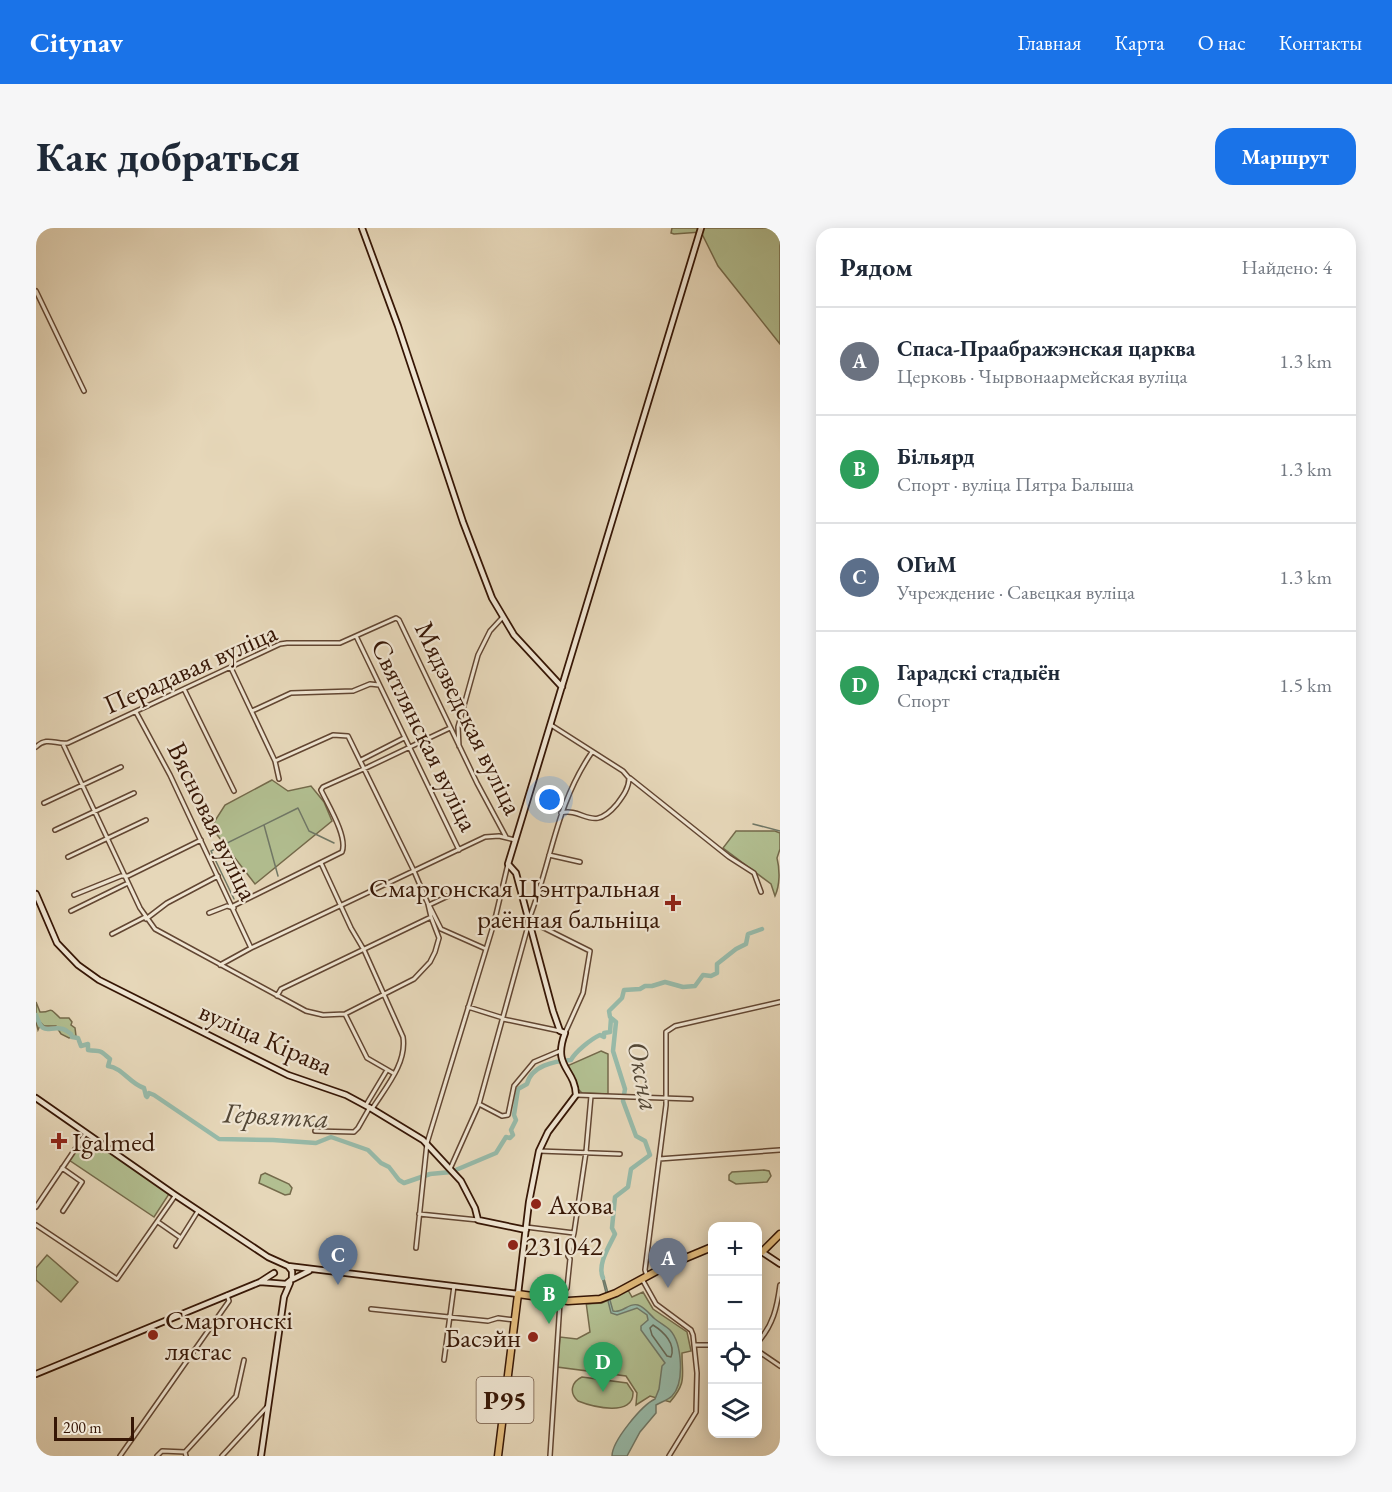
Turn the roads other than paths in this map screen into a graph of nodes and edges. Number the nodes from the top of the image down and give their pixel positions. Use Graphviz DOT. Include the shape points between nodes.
graph roads {
  1 [pos="362,228"];
  2 [pos="701,228"];
  3 [pos="36,291"];
  4 [pos="84,391"];
  5 [pos="396,618"];
  6 [pos="502,618"];
  7 [pos="356,636"];
  8 [pos="230,668"];
  9 [pos="374,676"];
  10 [pos="370,684"];
  11 [pos="379,686"];
  12 [pos="562,687"];
  13 [pos="184,689"];
  14 [pos="252,711"];
  15 [pos="136,712"];
  16 [pos="551,725"];
  17 [pos="450,728"];
  18 [pos="404,738"];
  19 [pos="63,744"];
  20 [pos="459,746"];
  21 [pos="36,747"];
  22 [pos="408,747"];
  23 [pos="592,752"];
  24 [pos="361,760"];
  25 [pos="275,761"];
  26 [pos="121,767"];
  27 [pos="365,768"];
  28 [pos="629,778"];
  29 [pos="279,779"];
  30 [pos="82,785"];
  31 [pos="234,791"];
  32 [pos="134,793"];
  33 [pos="44,803"];
  34 [pos="94,812"];
  35 [pos="561,813"];
  36 [pos="146,820"];
  37 [pos="55,830"];
  38 [pos="506,837"];
  39 [pos="107,839"];
  40 [pos="201,840"];
  41 [pos="516,841"];
  42 [pos="459,850"];
  43 [pos="549,855"];
  44 [pos="68,857"];
  45 [pos="580,862"];
  46 [pos="321,863"];
  47 [pos="508,864"];
  48 [pos="414,871"];
  49 [pos="125,876"];
  50 [pos="218,876"];
  51 [pos="128,883"];
  52 [pos="101,885"];
  53 [pos="761,892"];
  54 [pos="104,893"];
  55 [pos="36,894"];
  56 [pos="74,895"];
  57 [pos="448,896"];
  58 [pos="429,905"];
  59 [pos="340,906"];
  60 [pos="233,907"];
  61 [pos="71,911"];
  62 [pos="209,913"];
  63 [pos="431,917"];
  64 [pos="146,918"];
  65 [pos="436,920"];
  66 [pos="528,920"];
  67 [pos="441,929"];
  68 [pos="112,934"];
  69 [pos="439,938"];
  70 [pos="251,948"];
  71 [pos="486,949"];
  72 [pos="364,950"];
  73 [pos="220,965"];
  74 [pos="384,994"];
  75 [pos="277,996"];
  76 [pos="780,1002"];
  77 [pos="468,1007"];
  78 [pos="345,1014"];
  79 [pos="503,1019"];
  80 [pos="562,1032"];
  81 [pos="560,1051"];
  82 [pos="387,1070"];
  83 [pos="393,1073"];
  84 [pos="576,1095"];
  85 [pos="591,1096"];
  86 [pos="36,1098"];
  87 [pos="666,1099"];
  88 [pos="691,1099"];
  89 [pos="479,1104"];
  90 [pos="369,1107"];
  91 [pos="315,1131"];
  92 [pos="86,1132"];
  93 [pos="427,1143"];
  94 [pos="780,1150"];
  95 [pos="539,1151"];
  96 [pos="586,1152"];
  97 [pos="620,1154"];
  98 [pos="659,1159"];
  99 [pos="62,1168"];
  100 [pos="451,1170"];
  101 [pos="175,1195"];
  102 [pos="36,1207"];
  103 [pos="198,1210"];
  104 [pos="63,1211"];
  105 [pos="419,1214"];
  106 [pos="157,1221"];
  107 [pos="478,1221"];
  108 [pos="36,1225"];
  109 [pos="526,1228"];
  110 [pos="574,1233"];
  111 [pos="780,1234"];
  112 [pos="182,1238"];
  113 [pos="177,1246"];
  114 [pos="416,1248"];
  115 [pos="708,1249"];
  116 [pos="762,1249"];
  117 [pos="762,1252"];
  118 [pos="268,1257"];
  119 [pos="780,1264"];
  120 [pos="286,1266"];
  121 [pos="312,1271"];
  122 [pos="274,1272"];
  123 [pos="644,1278"];
  124 [pos="291,1280"];
  125 [pos="260,1282"];
  126 [pos="278,1283"];
  127 [pos="780,1285"];
  128 [pos="454,1286"];
  129 [pos="518,1294"];
  130 [pos="227,1295"];
  131 [pos="284,1297"];
  132 [pos="561,1300"];
  133 [pos="371,1309"];
  134 [pos="450,1318"];
  135 [pos="514,1320"];
  136 [pos="762,1337"];
  137 [pos="694,1345"];
  138 [pos="708,1345"];
  139 [pos="762,1354"];
  140 [pos="244,1360"];
  141 [pos="444,1360"];
  142 [pos="780,1366"];
  143 [pos="36,1374"];
  144 [pos="267,1407"];
  145 [pos="186,1454"];
  146 [pos="120,1456"];
  147 [pos="157,1456"];
  148 [pos="222,1456"];
  149 [pos="261,1456"];
  150 [pos="498,1456"];
  151 [pos="550,1456"];
  152 [pos="669,1456"];
  1 -- 6 [label="street" via="463,522"];
  2 -- 12 [label="street"];
  3 -- 4 [label="street"];
  5 -- 7 [label="street, Перадавая вуліца"];
  5 -- 17 [label="street, Мядзведская вуліца"];
  6 -- 12 [label="street"];
  6 -- 20 [label="street" via="490,630 478,655 458,727"];
  7 -- 8 [label="street, Перадавая вуліца" via="340,643 283,644"];
  7 -- 9 [label="street, Святлянская вуліца"];
  8 -- 13 [label="street, Перадавая вуліца"];
  8 -- 14 [label="street"];
  9 -- 10 [label="street"];
  9 -- 11 [label="street, Святлянская вуліца"];
  10 -- 11 [label="street"];
  10 -- 14 [label="street" via="353,691 291,693"];
  11 -- 18 [label="street, Святлянская вуліца"];
  12 -- 16 [label="street"];
  13 -- 15 [label="street, Перадавая вуліца"];
  13 -- 31 [label="street"];
  14 -- 25 [label="street"];
  15 -- 19 [label="street, Перадавая вуліца"];
  15 -- 40 [label="street, Вясновая вуліца"];
  16 -- 23 [label="street"];
  16 -- 41 [label="street"];
  17 -- 20 [label="street, Мядзведская вуліца"];
  17 -- 22 [label="street"];
  18 -- 22 [label="street, Святлянская вуліца"];
  18 -- 24 [label="street"];
  19 -- 21 [label="street, Перадавая вуліца" via="48,741"];
  19 -- 30 [label="street"];
  20 -- 38 [label="street, Мядзведская вуліца"];
  22 -- 27 [label="street"];
  22 -- 42 [label="street, Святлянская вуліца"];
  23 -- 28 [label="street"];
  23 -- 35 [label="street"];
  24 -- 25 [label="street" via="349,737 340,734"];
  24 -- 27 [label="street"];
  25 -- 29 [label="street"];
  26 -- 30 [label="street"];
  27 -- 46 [label="street" via="321,788 344,848"];
  27 -- 48 [label="street"];
  28 -- 35 [label="street" via="622,797 608,814 594,818"];
  28 -- 53 [label="street" via="754,873"];
  30 -- 33 [label="street"];
  30 -- 34 [label="street"];
  32 -- 34 [label="street"];
  34 -- 37 [label="street"];
  34 -- 39 [label="street"];
  35 -- 43 [label="street"];
  36 -- 39 [label="street"];
  38 -- 41 [label="street"];
  38 -- 42 [label="street" via="488,836"];
  39 -- 44 [label="street"];
  39 -- 49 [label="street"];
  40 -- 49 [label="street"];
  40 -- 50 [label="street, Вясновая вуліца"];
  41 -- 47 [label="street"];
  42 -- 48 [label="street"];
  43 -- 45 [label="street"];
  43 -- 66 [label="street"];
  46 -- 59 [label="street"];
  46 -- 60 [label="street"];
  47 -- 66 [label="street" via="516,873"];
  47 -- 71 [label="street"];
  48 -- 58 [label="street"];
  48 -- 59 [label="street"];
  49 -- 51 [label="street"];
  49 -- 52 [label="street"];
  50 -- 60 [label="street, Вясновая вуліца"];
  50 -- 64 [label="street"];
  51 -- 54 [label="street"];
  51 -- 64 [label="street"];
  52 -- 54 [label="street"];
  52 -- 56 [label="street"];
  54 -- 61 [label="street"];
  55 -- 90 [label="street, вуліца Кірава" via="61,948 99,980 288,1075 337,1091"];
  57 -- 58 [label="street"];
  58 -- 63 [label="street"];
  58 -- 65 [label="street"];
  59 -- 70 [label="street"];
  59 -- 72 [label="street"];
  60 -- 62 [label="street"];
  60 -- 70 [label="street, Вясновая вуліца"];
  63 -- 65 [label="street"];
  63 -- 69 [label="street"];
  63 -- 72 [label="street"];
  64 -- 68 [label="street"];
  64 -- 73 [label="street" via="161,934"];
  65 -- 67 [label="street"];
  66 -- 79 [label="street"];
  66 -- 80 [label="street"];
  66 -- 80 [label="street" via="590,951 583,993"];
  67 -- 69 [label="street"];
  67 -- 71 [label="street"];
  69 -- 74 [label="street" via="421,974"];
  70 -- 73 [label="street"];
  71 -- 77 [label="street"];
  72 -- 74 [label="street"];
  72 -- 75 [label="street" via="281,989"];
  73 -- 75 [label="street"];
  74 -- 78 [label="street"];
  74 -- 83 [label="street" via="404,1044 402,1058"];
  75 -- 78 [label="street" via="314,1014"];
  76 -- 87 [label="street" via="668,1029"];
  77 -- 79 [label="street"];
  77 -- 93 [label="street"];
  78 -- 82 [label="street" via="369,1060"];
  79 -- 80 [label="street"];
  79 -- 89 [label="street"];
  80 -- 81 [label="street"];
  81 -- 84 [label="street"];
  81 -- 89 [label="street" via="534,1062 514,1086 507,1116"];
  82 -- 83 [label="street"];
  82 -- 90 [label="street"];
  83 -- 90 [label="street"];
  84 -- 85 [label="street"];
  84 -- 95 [label="street"];
  85 -- 87 [label="street"];
  85 -- 96 [label="street"];
  86 -- 92 [label="street"];
  87 -- 88 [label="street"];
  87 -- 98 [label="street"];
  89 -- 100 [label="street"];
  90 -- 91 [label="street" via="354,1132"];
  90 -- 93 [label="street, вуліца Кірава"];
  92 -- 99 [label="street"];
  92 -- 101 [label="street"];
  93 -- 100 [label="street, вуліца Кірава"];
  93 -- 105 [label="street"];
  94 -- 98 [label="street"];
  95 -- 96 [label="street"];
  95 -- 109 [label="street"];
  96 -- 97 [label="street"];
  96 -- 110 [label="street"];
  98 -- 123 [label="street"];
  99 -- 102 [label="street"];
  99 -- 104 [label="street" via="82,1182"];
  100 -- 107 [label="street, вуліца Кірава" via="464,1186"];
  101 -- 103 [label="street"];
  101 -- 106 [label="street"];
  103 -- 112 [label="street"];
  103 -- 118 [label="street"];
  105 -- 107 [label="street"];
  105 -- 114 [label="street"];
  106 -- 108 [label="street" via="117,1279"];
  106 -- 112 [label="street"];
  107 -- 109 [label="street"];
  109 -- 110 [label="street"];
  109 -- 129 [label="street"];
  110 -- 132 [label="street" via="568,1256 567,1288"];
  111 -- 116 [label="main road"];
  112 -- 113 [label="street"];
  115 -- 123 [label="main road"];
  117 -- 119 [label="street"];
  118 -- 120 [label="street"];
  118 -- 122 [label="street"];
  120 -- 121 [label="street"];
  120 -- 122 [label="street"];
  120 -- 124 [label="street" via="292,1270"];
  121 -- 124 [label="street"];
  121 -- 128 [label="street"];
  122 -- 125 [label="street"];
  122 -- 126 [label="street"];
  123 -- 132 [label="main road" via="604,1298"];
  123 -- 137 [label="street" via="656,1304 691,1330"];
  124 -- 126 [label="street"];
  124 -- 131 [label="street"];
  125 -- 126 [label="street"];
  125 -- 130 [label="street"];
  126 -- 131 [label="street"];
  127 -- 136 [label="street" via="771,1325"];
  128 -- 129 [label="street"];
  128 -- 134 [label="street"];
  129 -- 132 [label="main road"];
  129 -- 135 [label="main road, Р95"];
  130 -- 143 [label="street"];
  130 -- 146 [label="street" via="229,1301"];
  131 -- 144 [label="street"];
  132 -- 151 [label="street"];
  133 -- 134 [label="street"];
  134 -- 135 [label="street"];
  134 -- 141 [label="street"];
  135 -- 150 [label="main road, Р95"];
  137 -- 138 [label="street"];
  137 -- 152 [label="street" via="698,1373 696,1412"];
  139 -- 142 [label="street"];
  140 -- 145 [label="street" via="236,1396"];
  144 -- 148 [label="street"];
  144 -- 149 [label="street"];
  145 -- 147 [label="street" via="162,1451"];
}
